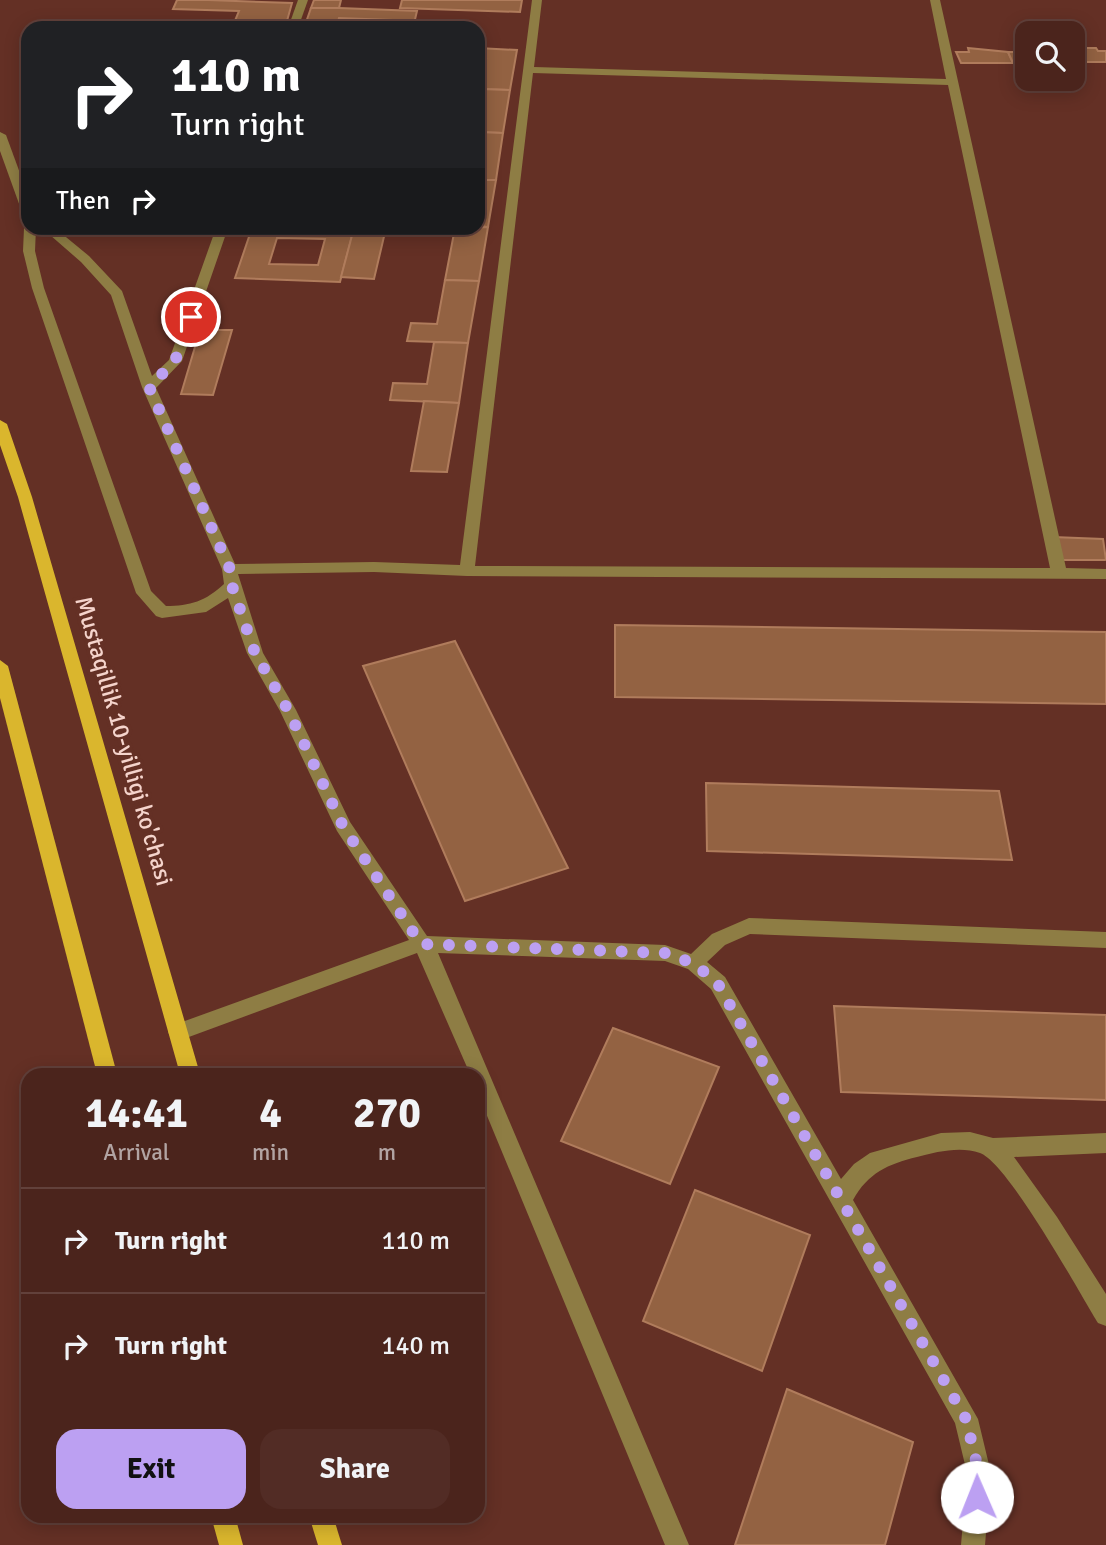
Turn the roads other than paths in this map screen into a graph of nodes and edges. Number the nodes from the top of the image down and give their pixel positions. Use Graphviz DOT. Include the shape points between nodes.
graph roads {
  1 [pos="303,0"];
  2 [pos="537,0"];
  3 [pos="934,0"];
  4 [pos="296,21"];
  5 [pos="528,70"];
  6 [pos="952,82"];
  7 [pos="0,135"];
  8 [pos="21,193"];
  9 [pos="30,235"];
  10 [pos="56,235"];
  11 [pos="220,235"];
  12 [pos="149,387"];
  13 [pos="0,424"];
  14 [pos="467,571"];
  15 [pos="1059,573"];
  16 [pos="1106,573"];
  17 [pos="231,577"];
  18 [pos="0,667"];
  19 [pos="1106,940"];
  20 [pos="421,944"];
  21 [pos="695,964"];
  22 [pos="178,1032"];
  23 [pos="105,1068"];
  24 [pos="188,1068"];
  25 [pos="477,1068"];
  26 [pos="485,1087"];
  27 [pos="1106,1143"];
  28 [pos="992,1148"];
  29 [pos="841,1200"];
  30 [pos="1106,1315"];
  31 [pos="225,1523"];
  32 [pos="323,1523"];
  33 [pos="231,1545"];
  34 [pos="330,1545"];
  35 [pos="677,1545"];
  36 [pos="973,1545"];
  1 -- 4 [label="street"];
  2 -- 5 [label="street"];
  3 -- 6 [label="street"];
  5 -- 6 [label="street"];
  5 -- 14 [label="street"];
  6 -- 15 [label="street"];
  7 -- 8 [label="street"];
  9 -- 17 [label="street" via="38,288 144,593 162,612 194,612 219,599"];
  10 -- 12 [label="street" via="117,294"];
  11 -- 12 [label="street" via="175,361"];
  12 -- 17 [label="street"];
  13 -- 22 [label="main road, Mustaqillik 10-yilligi ko'chasi" via="26,497"];
  14 -- 15 [label="street"];
  14 -- 17 [label="street" via="374,567"];
  15 -- 16 [label="street"];
  17 -- 20 [label="street" via="255,653 288,710 343,826"];
  18 -- 23 [label="main road"];
  19 -- 21 [label="street" via="749,926 718,937 704,948"];
  20 -- 21 [label="street" via="665,953"];
  20 -- 22 [label="street"];
  20 -- 25 [label="street"];
  21 -- 29 [label="street" via="718,984"];
  22 -- 24 [label="main road, Mustaqillik 10-yilligi ko'chasi"];
  26 -- 35 [label="street"];
  27 -- 28 [label="street"];
  28 -- 29 [label="street" via="946,1140 876,1158 854,1175"];
  28 -- 30 [label="street" via="1019,1178"];
  29 -- 36 [label="street" via="966,1419 979,1473"];
  31 -- 33 [label="main road"];
  32 -- 34 [label="main road"];
}
